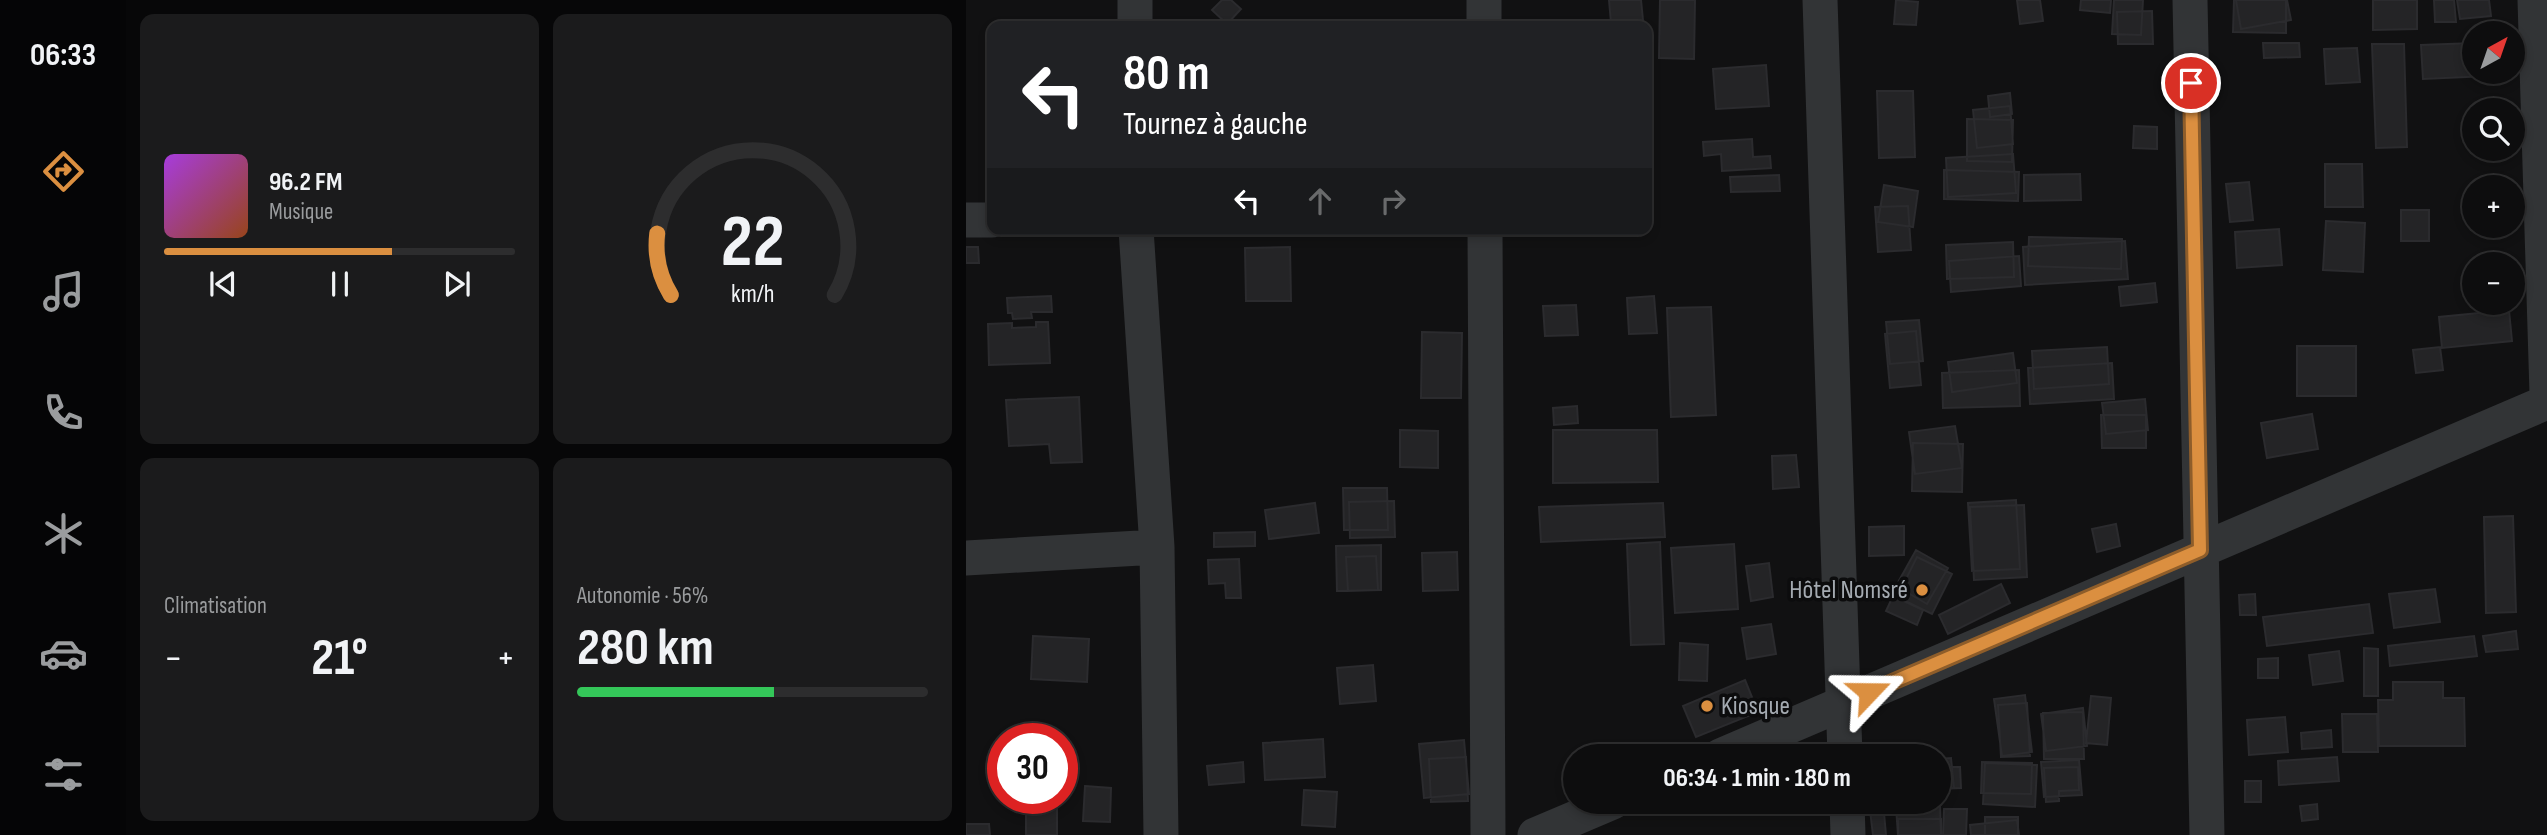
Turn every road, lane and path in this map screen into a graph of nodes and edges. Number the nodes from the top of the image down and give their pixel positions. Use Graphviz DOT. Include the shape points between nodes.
graph roads {
  1 [pos="1135,0"];
  2 [pos="1484,0"];
  3 [pos="1820,0"];
  4 [pos="2190,0"];
  5 [pos="2535,0"];
  6 [pos="1135,21"];
  7 [pos="1484,21"];
  8 [pos="966,220"];
  9 [pos="987,220"];
  10 [pos="1136,235"];
  11 [pos="1485,235"];
  12 [pos="2547,394"];
  13 [pos="2547,402"];
  14 [pos="1157,547"];
  15 [pos="2200,550"];
  16 [pos="966,558"];
  17 [pos="1843,703"];
  18 [pos="1748,744"];
  19 [pos="1845,744"];
  20 [pos="1585,814"];
  21 [pos="1847,814"];
  22 [pos="1161,835"];
  23 [pos="1488,835"];
  24 [pos="1535,835"];
  25 [pos="1848,835"];
  26 [pos="2207,835"];
  1 -- 6 [label="street"];
  2 -- 7 [label="street"];
  3 -- 17 [label="street"];
  4 -- 15 [label="street"];
  5 -- 12 [label="street"];
  8 -- 9 [label="street"];
  10 -- 14 [label="street"];
  11 -- 23 [label="street"];
  13 -- 15 [label="street"];
  14 -- 16 [label="street"];
  14 -- 22 [label="street"];
  15 -- 17 [label="street"];
  15 -- 26 [label="street"];
  17 -- 18 [label="street"];
  17 -- 19 [label="street"];
  20 -- 24 [label="street"];
  21 -- 25 [label="street"];
}
